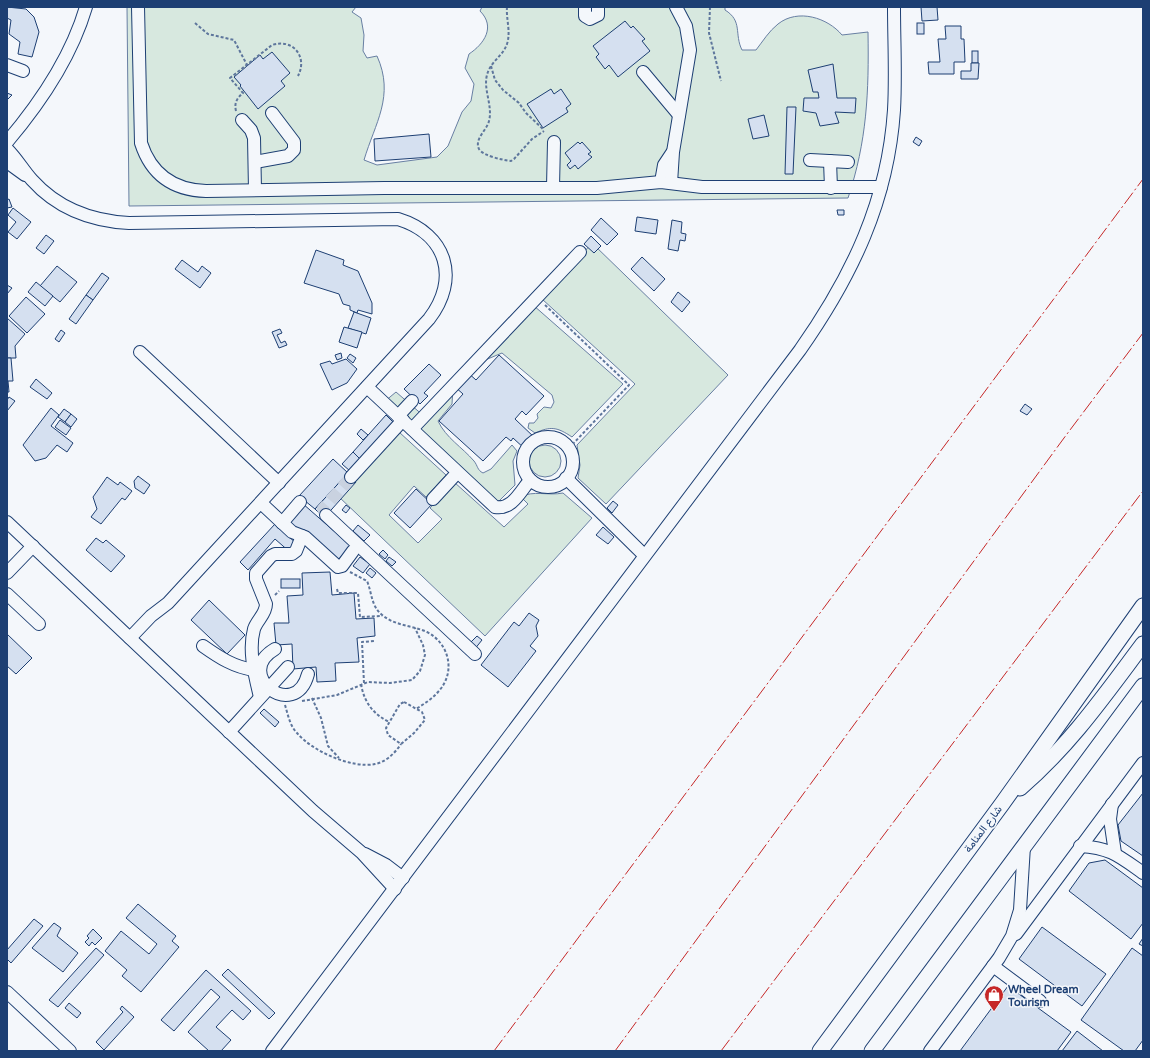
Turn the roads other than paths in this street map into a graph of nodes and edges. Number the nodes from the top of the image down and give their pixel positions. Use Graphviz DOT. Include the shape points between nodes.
graph roads {
  1 [pos="86,7"];
  2 [pos="138,7"];
  3 [pos="585,7"];
  4 [pos="598,7"];
  5 [pos="676,7"];
  6 [pos="894,7"];
  7 [pos="7,65"];
  8 [pos="23,71"];
  9 [pos="643,72"];
  10 [pos="272,113"];
  11 [pos="679,115"];
  12 [pos="242,120"];
  13 [pos="7,142"];
  14 [pos="554,142"];
  15 [pos="7,149"];
  16 [pos="810,160"];
  17 [pos="830,161"];
  18 [pos="7,162"];
  19 [pos="255,162"];
  20 [pos="848,162"];
  21 [pos="31,179"];
  22 [pos="666,182"];
  23 [pos="553,187"];
  24 [pos="881,187"];
  25 [pos="832,188"];
  26 [pos="256,190"];
  27 [pos="580,252"];
  28 [pos="140,352"];
  29 [pos="367,387"];
  30 [pos="412,401"];
  31 [pos="404,422"];
  32 [pos="457,473"];
  33 [pos="351,477"];
  34 [pos="566,478"];
  35 [pos="530,480"];
  36 [pos="279,483"];
  37 [pos="433,499"];
  38 [pos="300,502"];
  39 [pos="261,503"];
  40 [pos="326,515"];
  41 [pos="7,522"];
  42 [pos="282,523"];
  43 [pos="302,536"];
  44 [pos="33,546"];
  45 [pos="353,551"];
  46 [pos="644,555"];
  47 [pos="7,573"];
  48 [pos="7,594"];
  49 [pos="1143,606"];
  50 [pos="39,624"];
  51 [pos="133,641"];
  52 [pos="1143,644"];
  53 [pos="203,646"];
  54 [pos="275,649"];
  55 [pos="475,654"];
  56 [pos="288,667"];
  57 [pos="254,670"];
  58 [pos="308,674"];
  59 [pos="1143,686"];
  60 [pos="264,693"];
  61 [pos="229,732"];
  62 [pos="1143,763"];
  63 [pos="1002,804"];
  64 [pos="1112,804"];
  65 [pos="1024,846"];
  66 [pos="1080,846"];
  67 [pos="362,853"];
  68 [pos="1115,853"];
  69 [pos="1143,873"];
  70 [pos="403,878"];
  71 [pos="395,889"];
  72 [pos="1007,947"];
  73 [pos="993,966"];
  74 [pos="7,992"];
  75 [pos="1040,1001"];
  76 [pos="70,1051"];
  77 [pos="272,1051"];
  78 [pos="820,1051"];
  79 [pos="872,1051"];
  80 [pos="930,1051"];
  1 -- 13 [label="street" via="75,37 55,76 31,113"];
  2 -- 26 [label="street" via="139,130 143,149 151,166 170,182 187,189"];
  3 -- 4 [label="street" via="584,13 590,19 598,15"];
  5 -- 11 [label="street" via="686,26 690,50"];
  6 -- 24 [label="street" via="894,109"];
  7 -- 8 [label="street"];
  9 -- 11 [label="street"];
  10 -- 19 [label="street" via="294,142 294,150 288,156"];
  11 -- 22 [label="street" via="673,152 664,165"];
  12 -- 19 [label="street" via="253,134"];
  14 -- 23 [label="street"];
  15 -- 21 [label="street"];
  16 -- 17 [label="street"];
  17 -- 20 [label="street"];
  17 -- 25 [label="street"];
  18 -- 21 [label="street"];
  19 -- 26 [label="street"];
  21 -- 29 [label="street" via="55,201 69,209 113,222 398,219 411,223 434,241 441,253 446,274 444,295 430,319"];
  22 -- 23 [label="street" via="613,187"];
  22 -- 25 [label="street" via="702,187"];
  23 -- 26 [label="street"];
  24 -- 25 [label="street"];
  24 -- 46 [label="street" via="862,245 830,306 800,350"];
  27 -- 31 [label="street" via="537,297"];
  28 -- 36 [label="street"];
  29 -- 31 [label="street"];
  29 -- 36 [label="street"];
  30 -- 31 [label="street"];
  31 -- 32 [label="street"];
  31 -- 33 [label="street"];
  32 -- 35 [label="street" via="489,503 502,508 509,506"];
  32 -- 37 [label="street"];
  34 -- 35 [label="street" via="555,486 548,487"];
  34 -- 35 [label="street" via="573,460 569,448 552,437 538,438 524,453 523,467"];
  34 -- 46 [label="street"];
  36 -- 39 [label="street"];
  38 -- 42 [label="street"];
  39 -- 42 [label="street"];
  39 -- 51 [label="street" via="168,602 157,620"];
  40 -- 55 [label="street"];
  41 -- 44 [label="street"];
  42 -- 43 [label="street" via="292,532"];
  43 -- 45 [label="street" via="338,567 342,566"];
  43 -- 57 [label="street" via="296,551 292,554 280,553 271,556 256,573 266,607 252,635"];
  44 -- 47 [label="street"];
  44 -- 51 [label="street"];
  46 -- 70 [label="street"];
  48 -- 50 [label="street"];
  49 -- 63 [label="main road, شارع المنامة"];
  51 -- 61 [label="street"];
  52 -- 63 [label="main road" via="1076,732 1053,758"];
  53 -- 57 [label="street" via="224,661"];
  54 -- 60 [label="street" via="265,656 260,667"];
  56 -- 60 [label="street"];
  57 -- 60 [label="street"];
  58 -- 60 [label="street" via="300,689 290,694 283,697"];
  59 -- 65 [label="main road"];
  60 -- 61 [label="street"];
  61 -- 67 [label="street"];
  62 -- 64 [label="street"];
  63 -- 78 [label="main road, شارع المنامة"];
  64 -- 66 [label="street"];
  64 -- 68 [label="street" via="1110,819"];
  65 -- 72 [label="street" via="1020,910"];
  65 -- 79 [label="main road"];
  66 -- 68 [label="street"];
  66 -- 72 [label="street"];
  67 -- 70 [label="street" via="386,865"];
  67 -- 71 [label="street"];
  68 -- 69 [label="street"];
  70 -- 71 [label="street"];
  71 -- 77 [label="street"];
  72 -- 73 [label="street"];
  73 -- 75 [label="street"];
  73 -- 80 [label="street"];
  74 -- 76 [label="street"];
}
